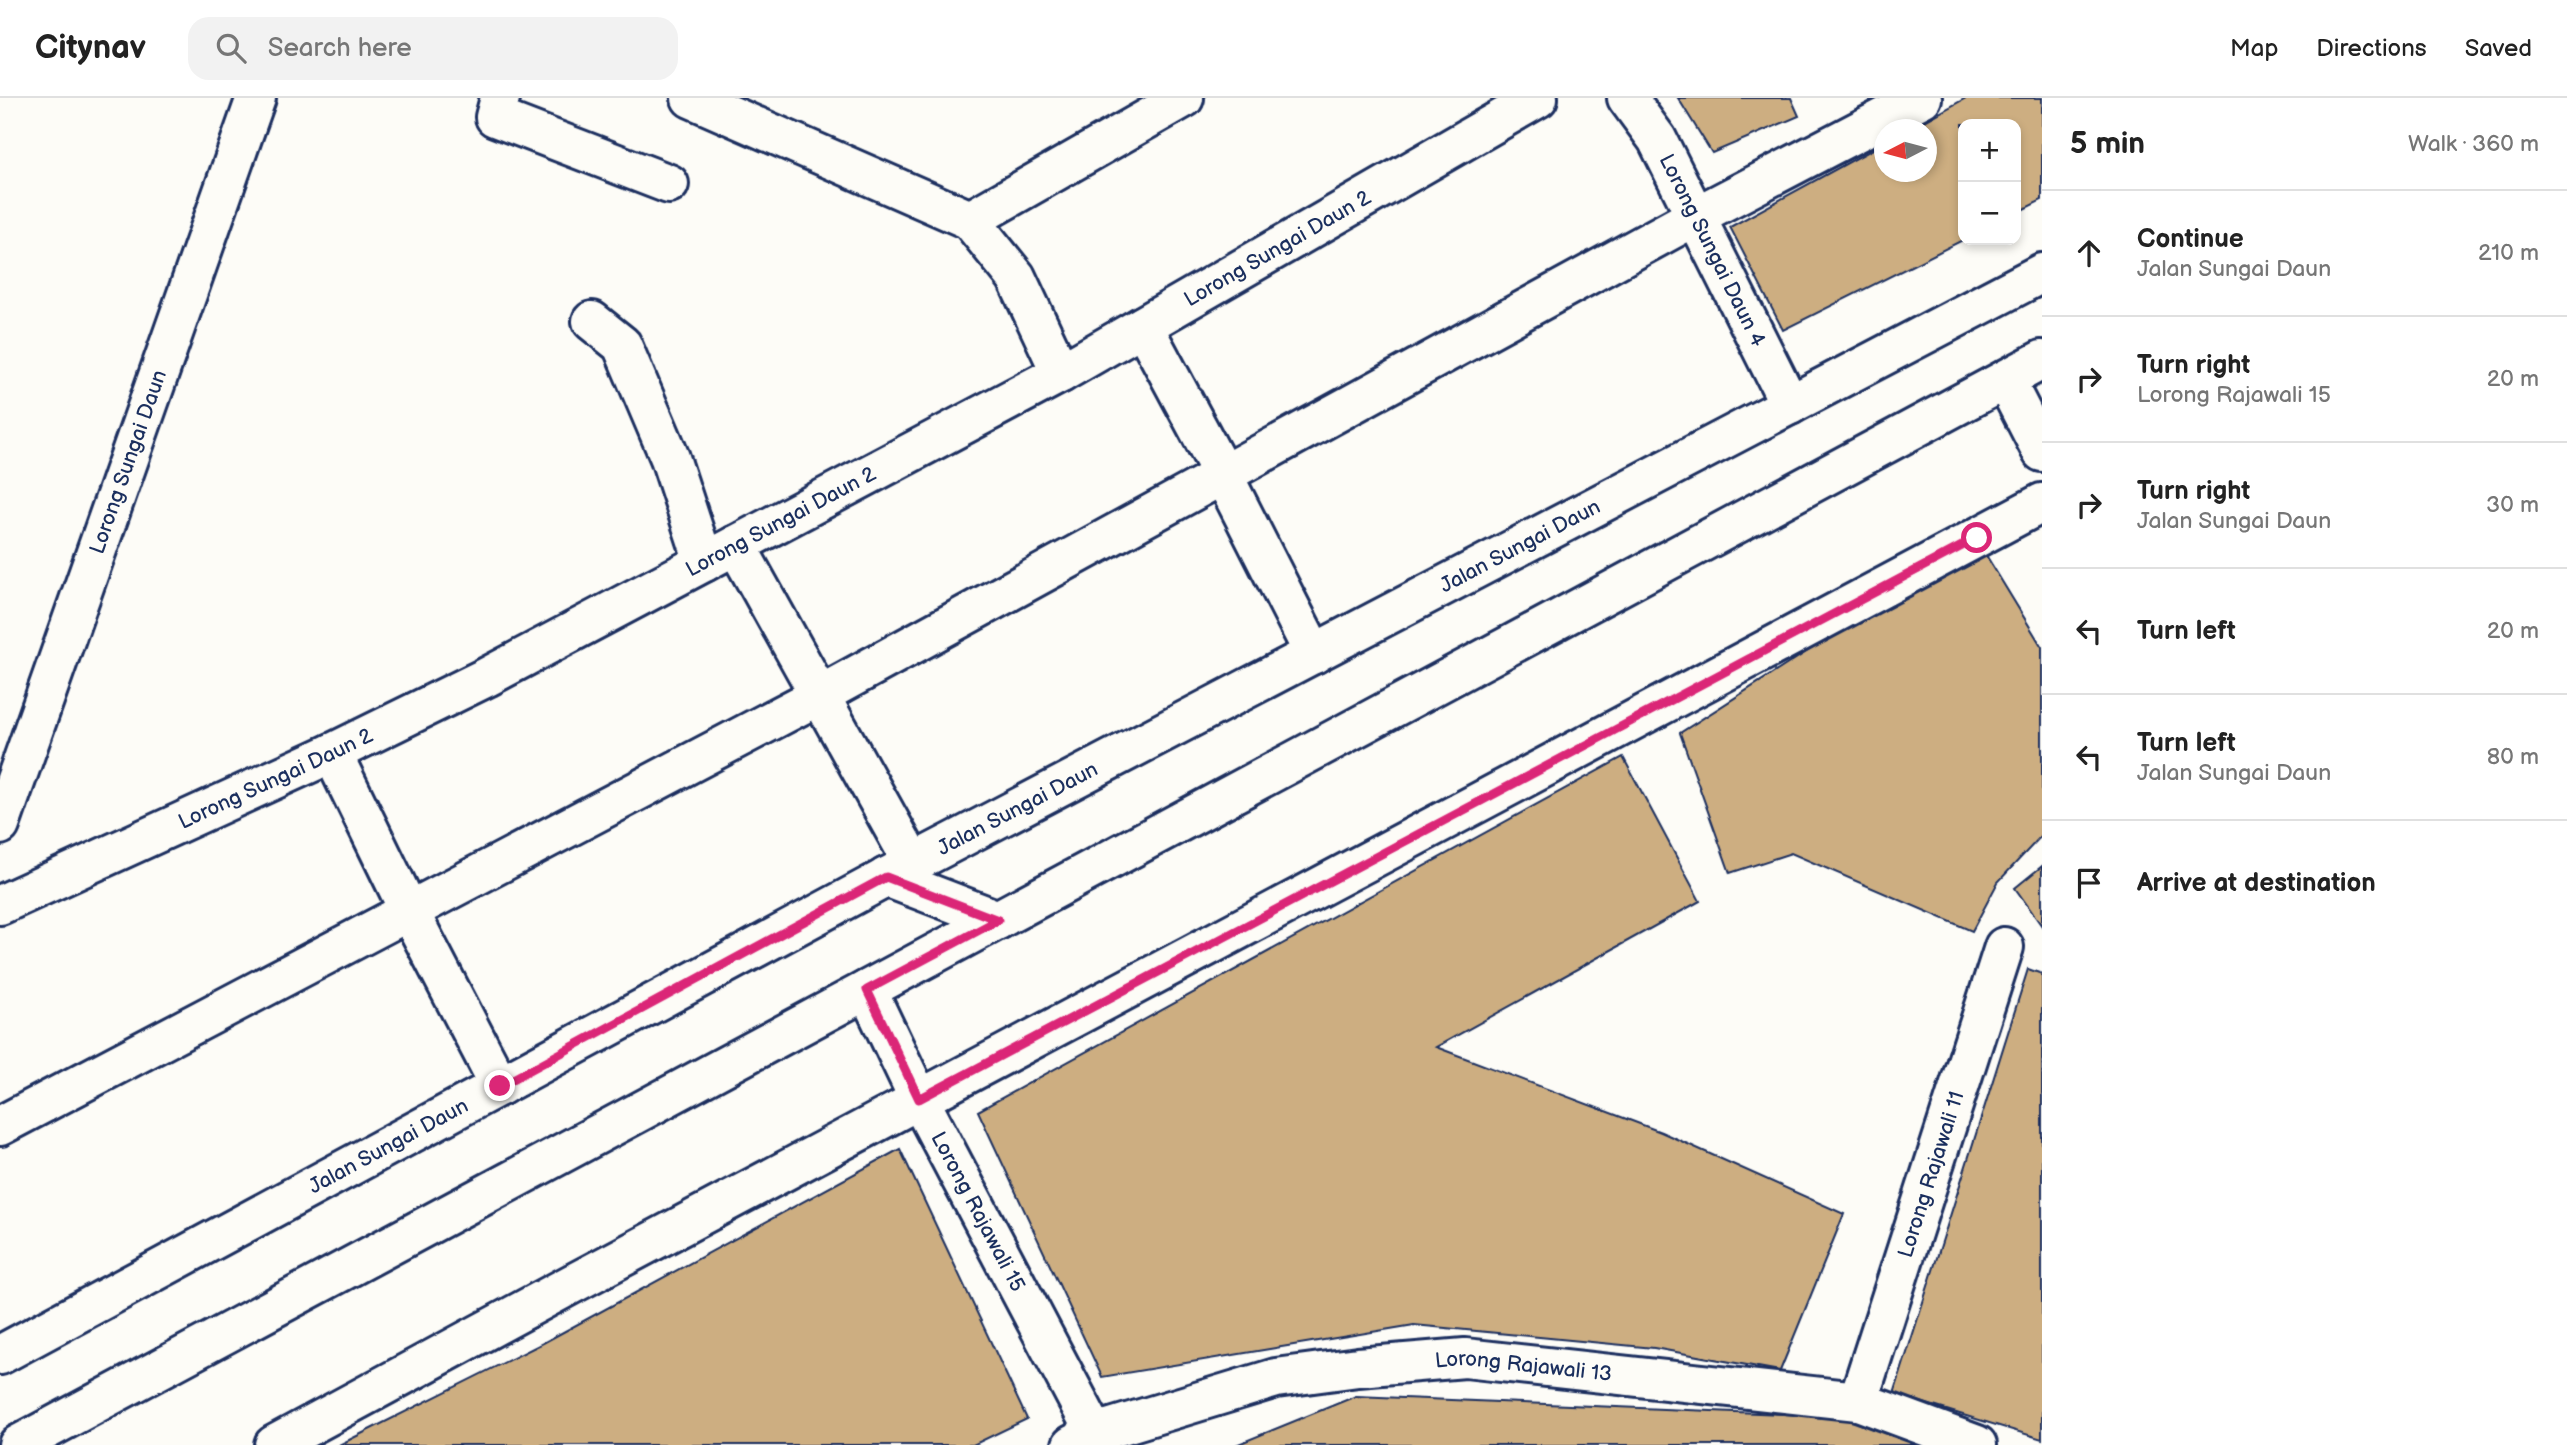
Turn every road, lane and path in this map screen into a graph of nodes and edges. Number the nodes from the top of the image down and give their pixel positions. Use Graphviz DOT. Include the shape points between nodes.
graph roads {
  1 [pos="256,98"];
  2 [pos="500,98"];
  3 [pos="691,98"];
  4 [pos="1538,98"];
  5 [pos="1627,98"];
  6 [pos="1922,98"];
  7 [pos="1179,99"];
  8 [pos="669,184"];
  9 [pos="1696,216"];
  10 [pos="970,220"];
  11 [pos="2042,273"];
  12 [pos="592,321"];
  13 [pos="1143,326"];
  14 [pos="2042,360"];
  15 [pos="1061,373"];
  16 [pos="2004,380"];
  17 [pos="1790,405"];
  18 [pos="2042,452"];
  19 [pos="1223,475"];
  20 [pos="2042,503"];
  21 [pos="720,554"];
  22 [pos="1314,654"];
  23 [pos="820,695"];
  24 [pos="332,753"];
  25 [pos="0,825"];
  26 [pos="900,870"];
  27 [pos="0,905"];
  28 [pos="409,911"];
  29 [pos="998,920"];
  30 [pos="2004,947"];
  31 [pos="867,990"];
  32 [pos="500,1086"];
  33 [pos="919,1099"];
  34 [pos="0,1126"];
  35 [pos="0,1355"];
  36 [pos="1858,1401"];
  37 [pos="1083,1439"];
  38 [pos="18,1445"];
  39 [pos="274,1445"];
  40 [pos="1977,1445"];
  1 -- 25 [label="street, Lorong Sungai Daun"];
  2 -- 8 [label="street" via="495,117"];
  3 -- 10 [label="street"];
  4 -- 13 [label="street, Lorong Sungai Daun 2"];
  5 -- 9 [label="street, Lorong Sungai Daun 4" via="1657,139"];
  6 -- 9 [label="street"];
  7 -- 10 [label="street"];
  9 -- 17 [label="street, Lorong Sungai Daun 4"];
  9 -- 19 [label="street"];
  10 -- 15 [label="street" via="1016,277"];
  11 -- 17 [label="street, Jalan Sungai Daun"];
  12 -- 21 [label="street" via="622,345 670,458"];
  13 -- 15 [label="street, Lorong Sungai Daun 2"];
  13 -- 19 [label="street"];
  14 -- 16 [label="street"];
  15 -- 21 [label="street, Lorong Sungai Daun 2"];
  16 -- 18 [label="street"];
  16 -- 29 [label="street"];
  17 -- 22 [label="street, Jalan Sungai Daun"];
  19 -- 22 [label="street"];
  19 -- 23 [label="street"];
  20 -- 33 [label="street"];
  21 -- 23 [label="street"];
  21 -- 24 [label="street, Lorong Sungai Daun 2" via="488,677"];
  22 -- 26 [label="street, Jalan Sungai Daun"];
  23 -- 26 [label="street"];
  23 -- 28 [label="street"];
  24 -- 27 [label="street, Lorong Sungai Daun 2"];
  24 -- 28 [label="street"];
  26 -- 29 [label="street"];
  26 -- 32 [label="street, Jalan Sungai Daun"];
  28 -- 32 [label="street"];
  28 -- 34 [label="street"];
  29 -- 31 [label="street"];
  30 -- 36 [label="street, Lorong Rajawali 11"];
  31 -- 33 [label="street, Lorong Rajawali 15"];
  31 -- 38 [label="street"];
  32 -- 35 [label="street, Jalan Sungai Daun"];
  33 -- 37 [label="street, Lorong Rajawali 15"];
  33 -- 39 [label="street"];
  36 -- 37 [label="street, Lorong Rajawali 13" via="1465,1358 1276,1378"];
  36 -- 40 [label="street, Lorong Rajawali 13"];
}
